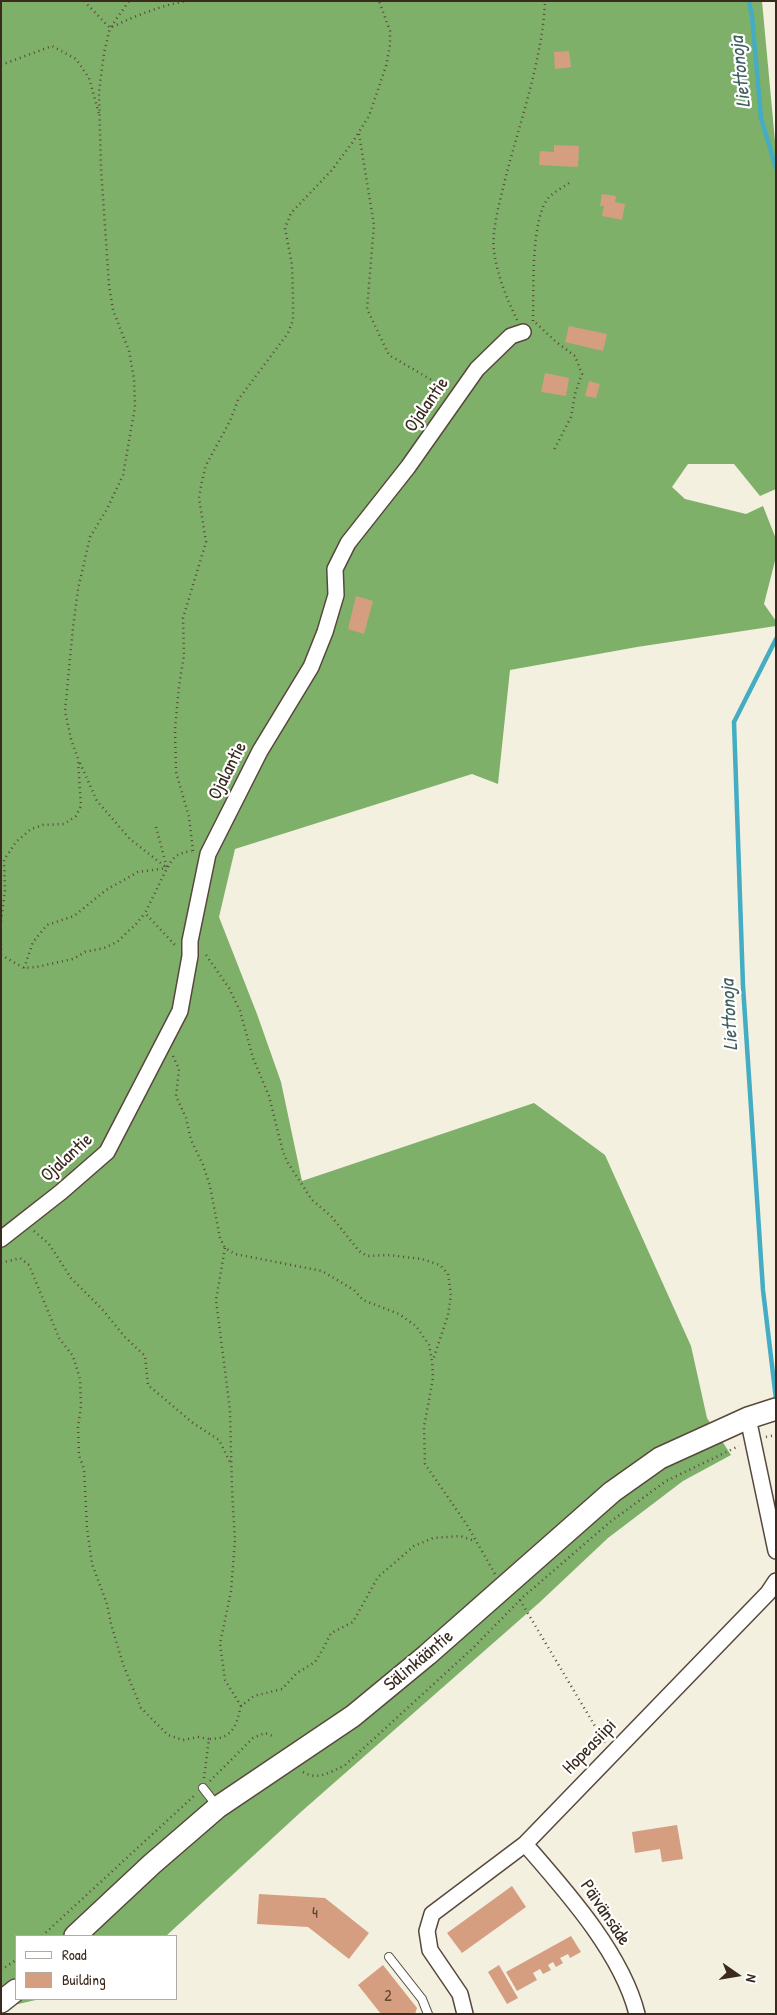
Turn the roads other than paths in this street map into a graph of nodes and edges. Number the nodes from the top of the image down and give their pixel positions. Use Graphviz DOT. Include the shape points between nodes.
graph roads {
  1 [pos="528,326"];
  2 [pos="1,1239"];
  3 [pos="776,1409"];
  4 [pos="748,1418"];
  5 [pos="776,1551"];
  6 [pos="776,1581"];
  7 [pos="203,1788"];
  8 [pos="218,1807"];
  9 [pos="525,1844"];
  10 [pos="75,1935"];
  11 [pos="389,1957"];
  12 [pos="15,1991"];
  13 [pos="1,2002"];
  14 [pos="428,2014"];
  15 [pos="465,2014"];
  16 [pos="637,2014"];
  1 -- 2 [label="street, Ojalantie" via="511,336 477,369 408,467 348,544 336,569 336,596 311,667 260,751 208,854 180,1011 107,1152"];
  3 -- 4 [label="street, Sälinkääntie"];
  4 -- 5 [label="street"];
  4 -- 8 [label="street, Sälinkääntie" via="660,1458 620,1486 517,1594 427,1655 353,1716"];
  6 -- 9 [label="street, Hopeasiipi"];
  7 -- 8 [label="lane"];
  8 -- 10 [label="street, Sälinkääntie"];
  9 -- 15 [label="street, Hopeasiipi" via="432,1914 427,1931 430,1950 460,1994"];
  9 -- 16 [label="street, Päivänsäde" via="577,1904 620,1971"];
  11 -- 14 [label="lane" via="422,1999"];
  12 -- 13 [label="street"];
}
